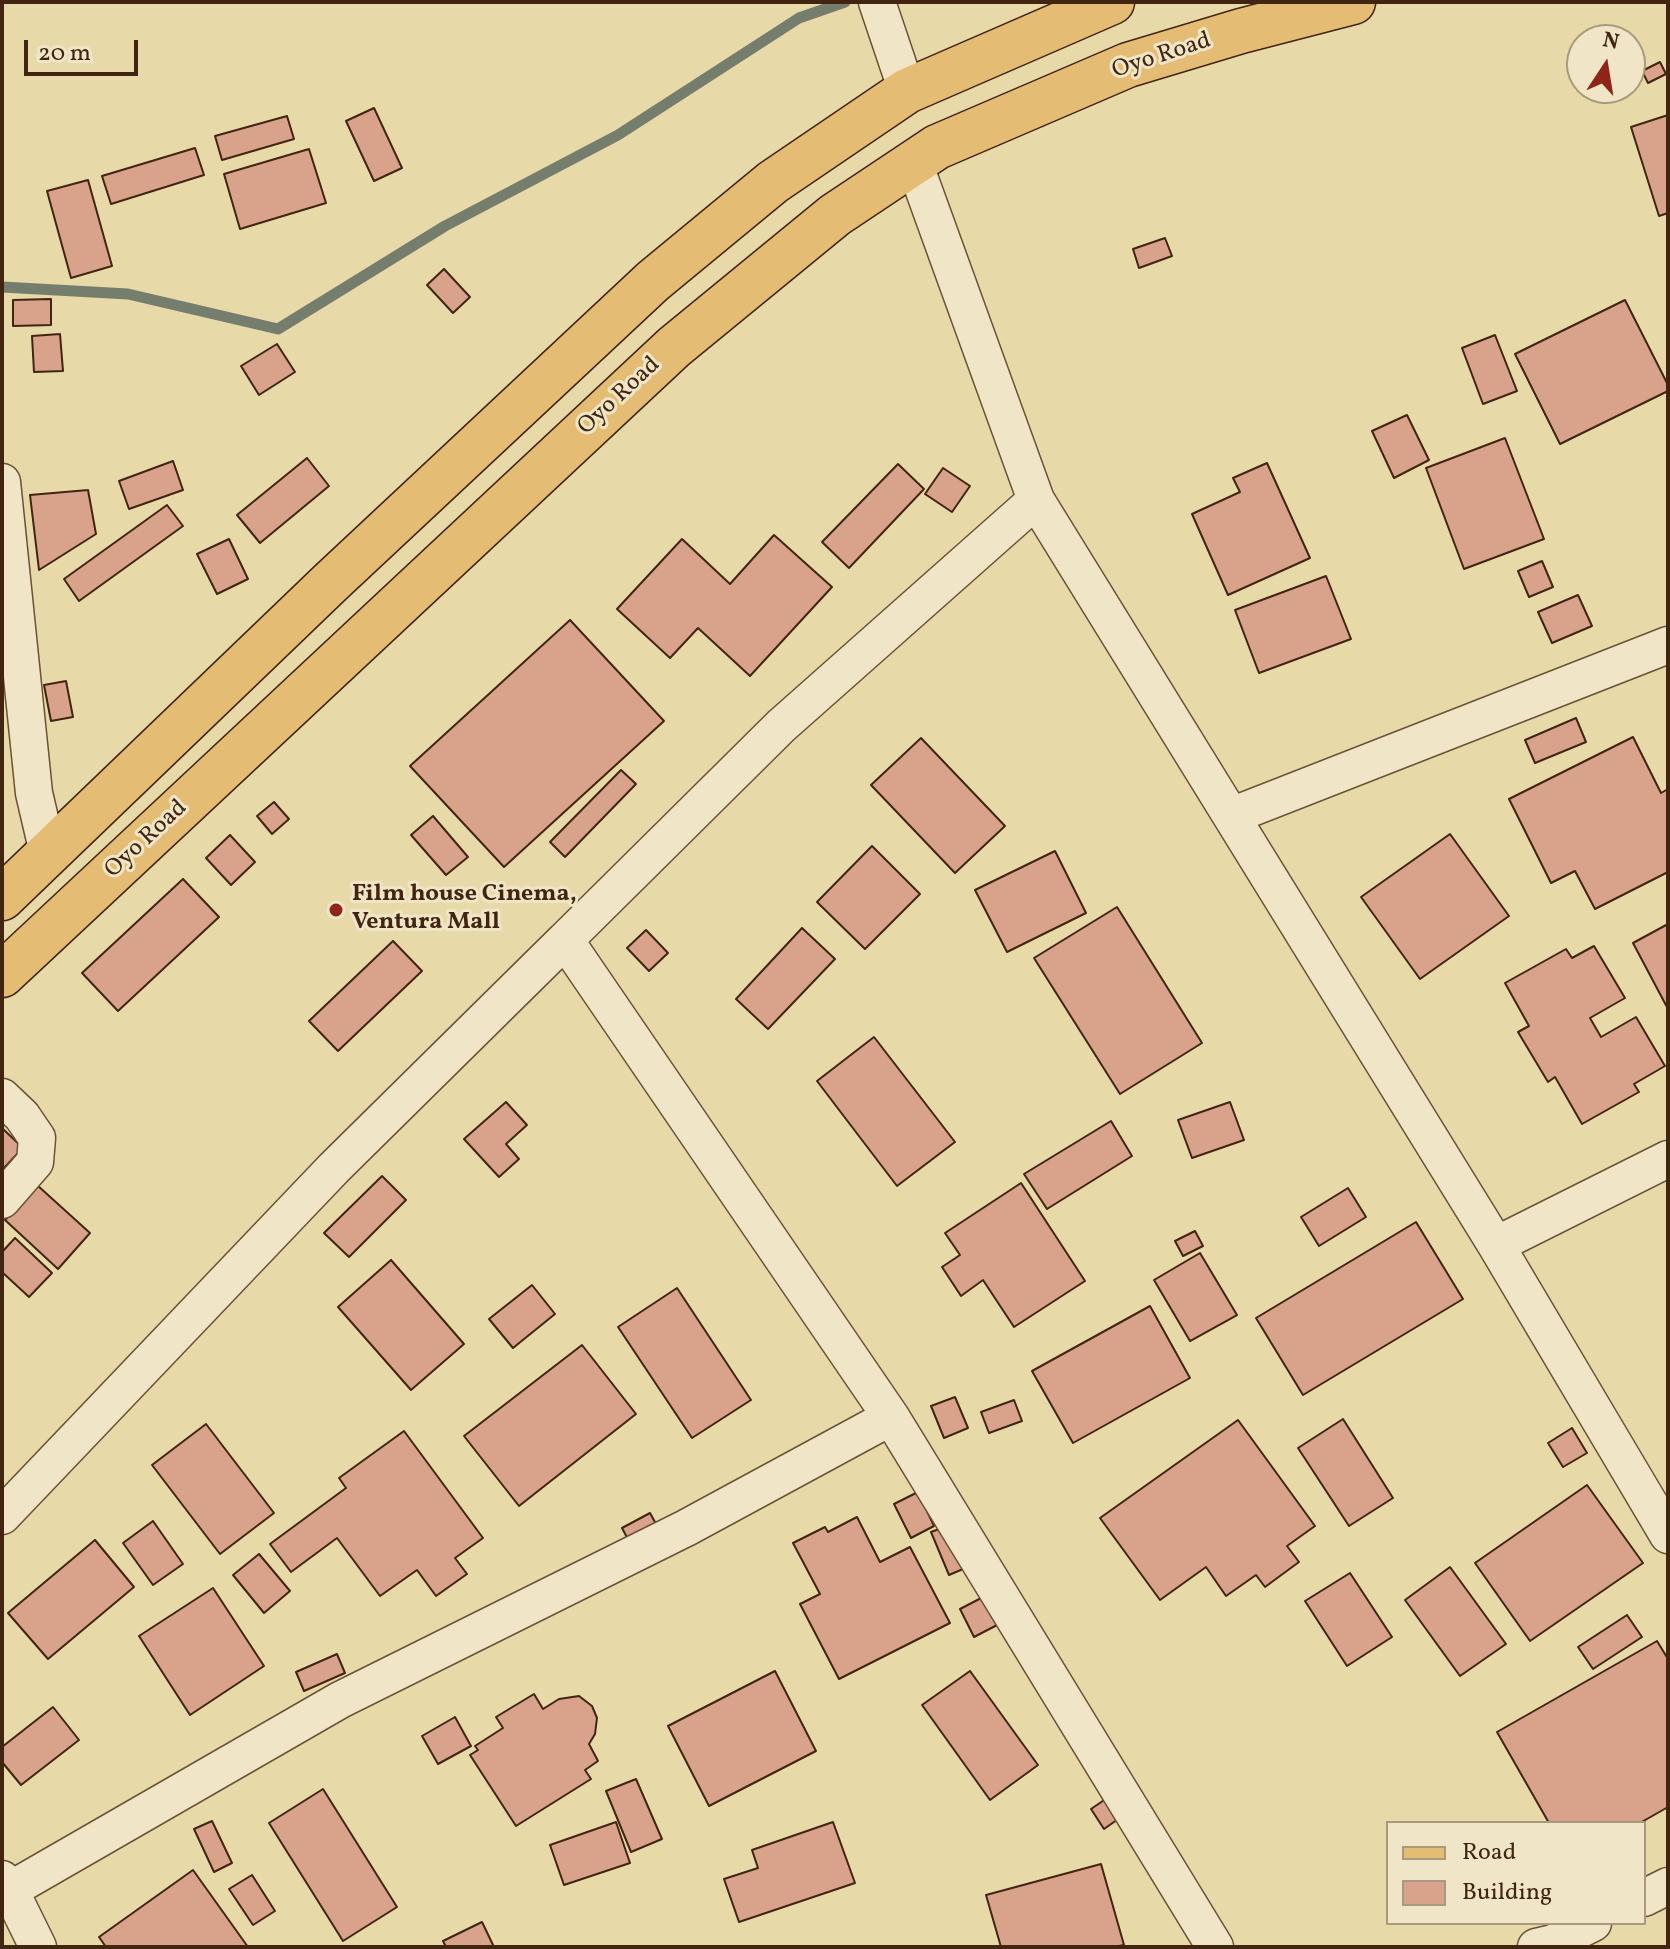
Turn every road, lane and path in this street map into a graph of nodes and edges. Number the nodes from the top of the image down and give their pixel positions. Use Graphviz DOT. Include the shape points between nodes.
graph roads {
  1 [pos="877,2"];
  2 [pos="1112,2"];
  3 [pos="1353,2"];
  4 [pos="907,91"];
  5 [pos="914,163"];
  6 [pos="2,482"];
  7 [pos="1036,500"];
  8 [pos="1668,645"];
  9 [pos="1231,816"];
  10 [pos="48,853"];
  11 [pos="2,898"];
  12 [pos="565,940"];
  13 [pos="2,975"];
  14 [pos="2,1097"];
  15 [pos="1668,1159"];
  16 [pos="2,1200"];
  17 [pos="1496,1245"];
  18 [pos="891,1417"];
  19 [pos="2,1516"];
  20 [pos="1668,1535"];
  21 [pos="6,1885"];
  22 [pos="1668,1886"];
  23 [pos="1646,1897"];
  24 [pos="1589,1925"];
  25 [pos="38,1947"];
  26 [pos="1215,1947"];
  27 [pos="1536,1947"];
  1 -- 4 [label="street"];
  2 -- 4 [label="main road"];
  3 -- 5 [label="main road, Oyo Road" via="1128,65 937,147"];
  4 -- 10 [label="main road" via="773,182 653,281"];
  5 -- 7 [label="street"];
  5 -- 13 [label="main road, Oyo Road" via="835,215 674,347"];
  6 -- 10 [label="street" via="34,793"];
  7 -- 9 [label="street"];
  7 -- 12 [label="street" via="781,726"];
  8 -- 9 [label="street"];
  9 -- 17 [label="street"];
  10 -- 11 [label="main road"];
  12 -- 18 [label="street"];
  12 -- 19 [label="street" via="334,1168"];
  14 -- 16 [label="street" via="37,1138 35,1162"];
  15 -- 17 [label="street"];
  17 -- 20 [label="street"];
  18 -- 21 [label="street" via="686,1528 340,1700"];
  18 -- 26 [label="street"];
  21 -- 25 [label="street"];
  22 -- 23 [label="street"];
  24 -- 27 [label="street"];
}
